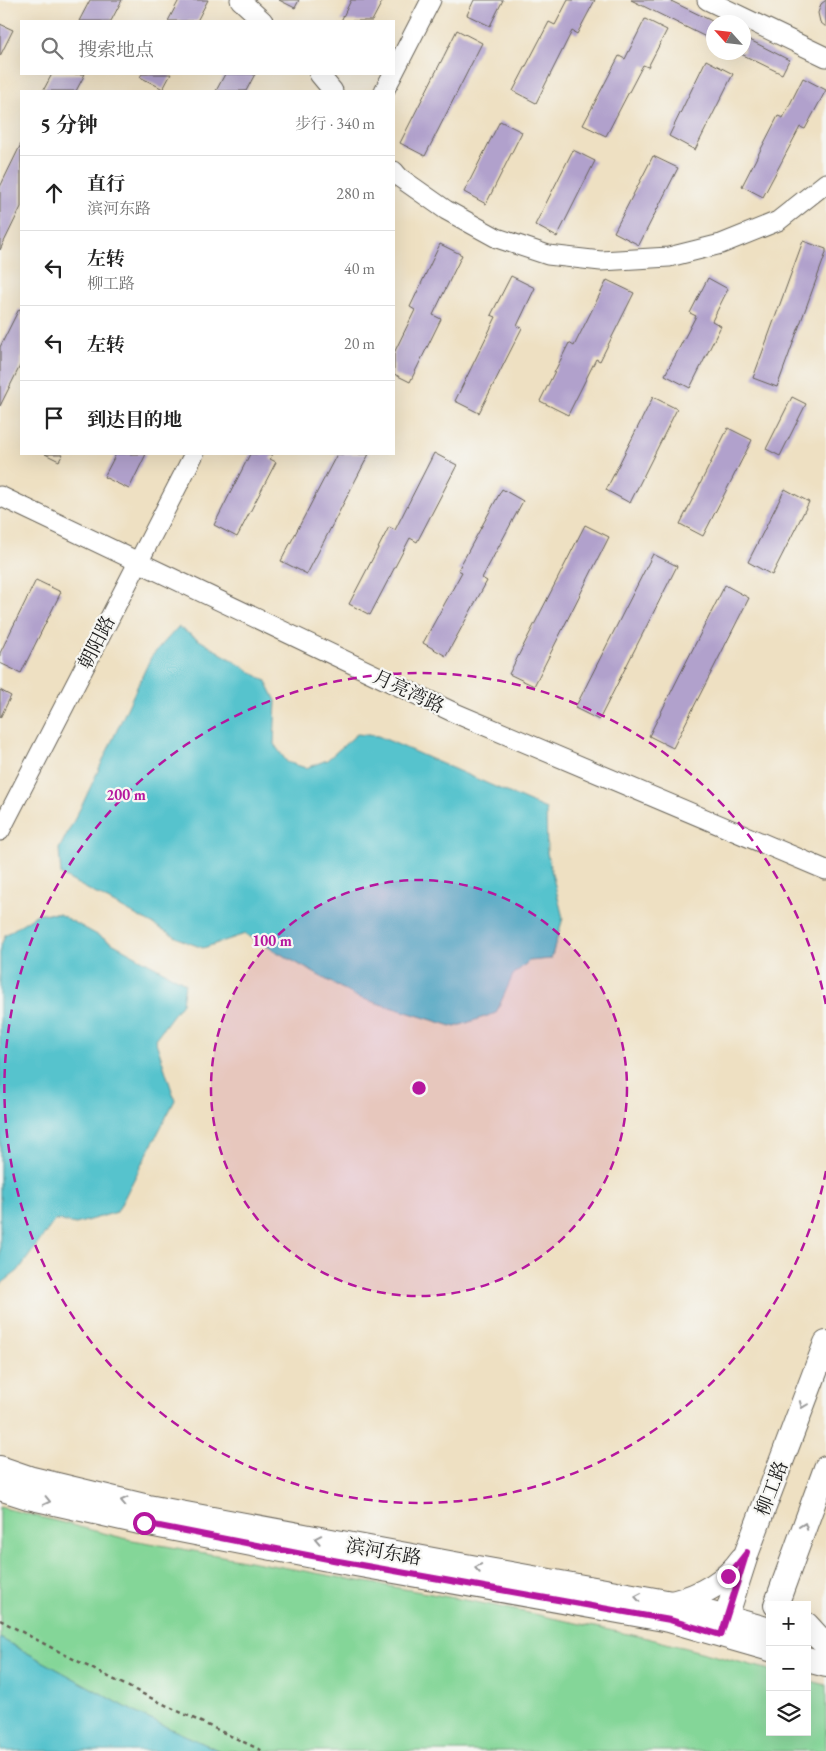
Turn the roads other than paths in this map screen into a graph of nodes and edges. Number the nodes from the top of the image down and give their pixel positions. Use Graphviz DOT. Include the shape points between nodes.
graph roads {
  1 [pos="240,0"];
  2 [pos="431,0"];
  3 [pos="707,0"];
  4 [pos="262,20"];
  5 [pos="826,57"];
  6 [pos="395,69"];
  7 [pos="320,75"];
  8 [pos="392,75"];
  9 [pos="332,90"];
  10 [pos="384,90"];
  11 [pos="395,171"];
  12 [pos="826,183"];
  13 [pos="193,455"];
  14 [pos="0,496"];
  15 [pos="138,562"];
  16 [pos="0,831"];
  17 [pos="826,870"];
  18 [pos="826,1343"];
  19 [pos="0,1468"];
  20 [pos="826,1468"];
  21 [pos="0,1488"];
  22 [pos="747,1552"];
  23 [pos="794,1553"];
  24 [pos="777,1601"];
  25 [pos="796,1601"];
  26 [pos="672,1602"];
  27 [pos="723,1627"];
  28 [pos="811,1629"];
  29 [pos="766,1636"];
  30 [pos="811,1642"];
  31 [pos="826,1645"];
  32 [pos="811,1661"];
  33 [pos="826,1665"];
  1 -- 4 [label="street"];
  2 -- 6 [label="street"];
  3 -- 5 [label="street"];
  7 -- 9 [label="street"];
  8 -- 10 [label="street"];
  11 -- 12 [label="street" via="446,210 496,238 548,255 601,261 669,257 721,244 778,220"];
  13 -- 15 [label="street, 朝阳路"];
  14 -- 15 [label="street, 月亮湾路"];
  15 -- 16 [label="street, 朝阳路"];
  15 -- 17 [label="street, 月亮湾路" via="455,713"];
  18 -- 22 [label="main road, 柳工路, one-way"];
  26 -- 19 [label="main road, 滨河东路, one-way" via="148,1507"];
  23 -- 20 [label="main road, one-way"];
  21 -- 27 [label="main road, 滨河东路, one-way" via="144,1523 342,1562"];
  22 -- 26 [label="main road" via="715,1585 702,1593"];
  22 -- 27 [label="main road, 柳工路"];
  23 -- 24 [label="main road"];
  23 -- 25 [label="main road" via="791,1571"];
  26 -- 27 [label="main road, 滨河东路"];
  27 -- 29 [label="main road, 滨河东路"];
  28 -- 31 [label="main road"];
  30 -- 31 [label="main road"];
  32 -- 33 [label="main road"];
}
